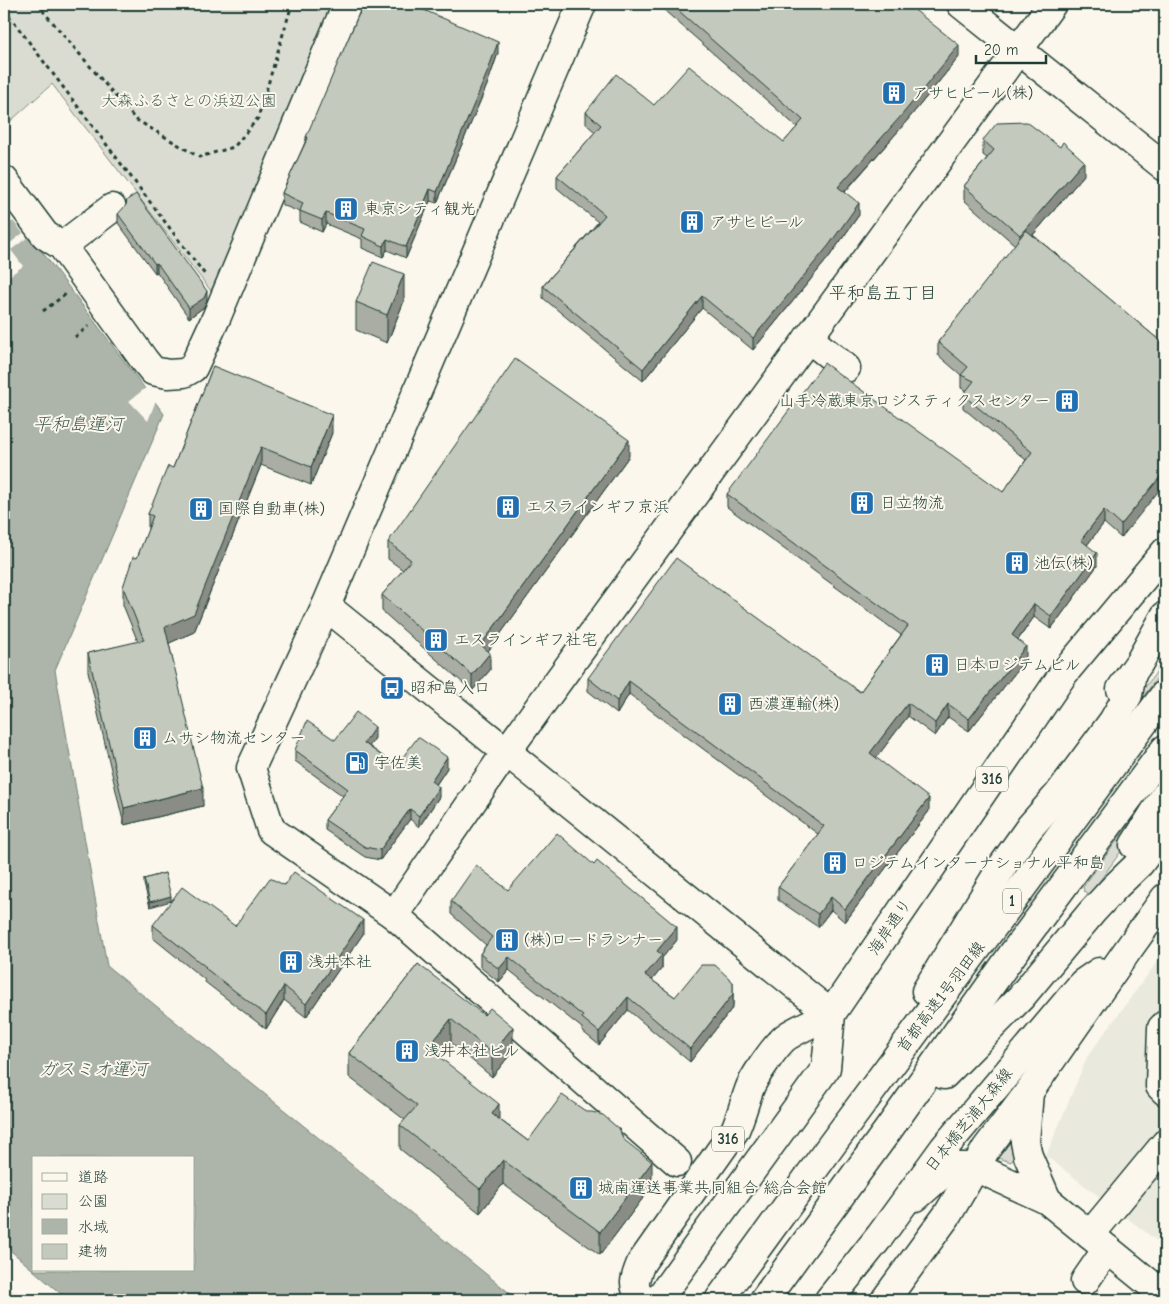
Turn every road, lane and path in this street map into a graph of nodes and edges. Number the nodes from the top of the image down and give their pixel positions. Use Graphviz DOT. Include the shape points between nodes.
graph roads {
  1 [pos="37,4"];
  2 [pos="292,4"];
  3 [pos="347,4"];
  4 [pos="582,4"];
  5 [pos="961,4"];
  6 [pos="1052,4"];
  7 [pos="4,9"];
  8 [pos="1018,50"];
  9 [pos="1165,167"];
  10 [pos="4,180"];
  11 [pos="112,208"];
  12 [pos="62,246"];
  13 [pos="224,299"];
  14 [pos="808,338"];
  15 [pos="846,368"];
  16 [pos="1165,552"];
  17 [pos="326,606"];
  18 [pos="1165,616"];
  19 [pos="1165,694"];
  20 [pos="1165,748"];
  21 [pos="507,751"];
  22 [pos="1165,796"];
  23 [pos="1165,829"];
  24 [pos="1115,887"];
  25 [pos="1165,898"];
  26 [pos="394,915"];
  27 [pos="1125,954"];
  28 [pos="831,1014"];
  29 [pos="1165,1025"];
  30 [pos="1165,1091"];
  31 [pos="1030,1092"];
  32 [pos="857,1108"];
  33 [pos="888,1130"];
  34 [pos="1165,1144"];
  35 [pos="677,1162"];
  36 [pos="975,1167"];
  37 [pos="1047,1200"];
  38 [pos="895,1215"];
  39 [pos="1099,1242"];
  40 [pos="1085,1281"];
  41 [pos="1165,1296"];
  42 [pos="641,1300"];
  43 [pos="658,1300"];
  44 [pos="719,1300"];
  45 [pos="764,1300"];
  46 [pos="829,1300"];
  47 [pos="885,1300"];
  1 -- 2 [label="path" via="135,119 199,157 234,147 258,118"];
  3 -- 13 [label="main road"];
  4 -- 17 [label="main road"];
  5 -- 8 [label="main road"];
  6 -- 8 [label="main road"];
  7 -- 13 [label="path"];
  8 -- 9 [label="main road"];
  8 -- 14 [label="main road"];
  10 -- 12 [label="main road" via="45,234"];
  11 -- 12 [label="main road"];
  12 -- 13 [label="main road" via="133,333 144,360 154,371 184,373 192,368"];
  14 -- 15 [label="main road"];
  14 -- 21 [label="main road"];
  16 -- 28 [label="main road, 海岸通り / 316" via="1064,673"];
  17 -- 21 [label="main road"];
  17 -- 26 [label="main road" via="251,768 271,830"];
  18 -- 32 [label="main road" via="1139,663 1046,789 1030,827 1003,865"];
  19 -- 32 [label="main road, 首都高速1号羽田線 / 1"];
  20 -- 33 [label="main road, 首都高速1号羽田線 / 1" via="1012,954"];
  21 -- 26 [label="main road"];
  21 -- 28 [label="main road"];
  22 -- 24 [label="main road" via="1128,854"];
  23 -- 24 [label="main road" via="1140,863"];
  24 -- 33 [label="main road" via="1021,997"];
  25 -- 27 [label="main road"];
  26 -- 35 [label="main road"];
  27 -- 31 [label="main road"];
  27 -- 38 [label="main road, 日本橋芝浦大森線" via="1084,983 944,1148"];
  28 -- 42 [label="main road, 海岸通り / 316" via="787,1036 755,1077 735,1130 641,1263 634,1279"];
  28 -- 43 [label="main road" via="826,1068"];
  29 -- 30 [label="main road" via="1162,1028 1160,1086"];
  31 -- 36 [label="main road"];
  31 -- 37 [label="main road" via="1025,1142"];
  32 -- 44 [label="main road, 首都高速1号羽田線 / 1"];
  33 -- 45 [label="main road, 首都高速1号羽田線 / 1"];
  34 -- 39 [label="main road"];
  36 -- 37 [label="main road"];
  36 -- 38 [label="main road" via="958,1167 942,1174"];
  36 -- 47 [label="main road" via="948,1214"];
  37 -- 39 [label="main road"];
  38 -- 46 [label="main road, 日本橋芝浦大森線"];
  39 -- 40 [label="main road"];
  39 -- 41 [label="main road"];
}
